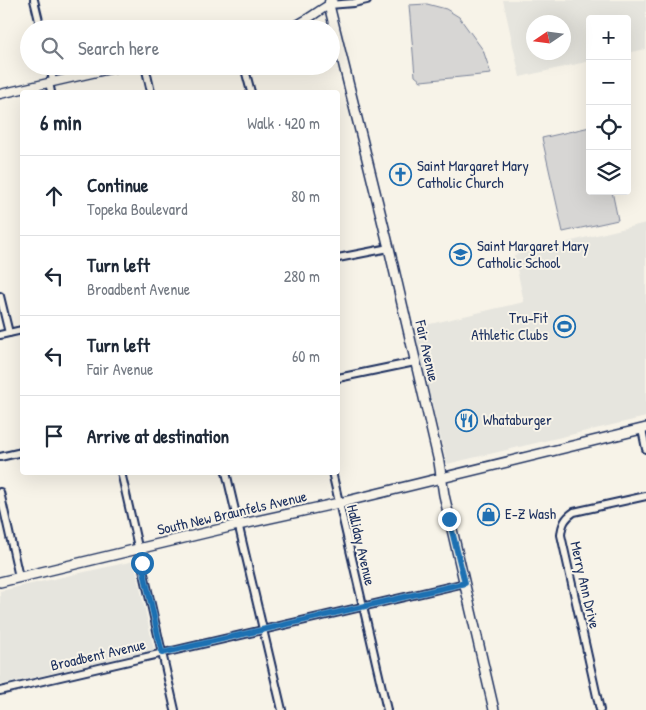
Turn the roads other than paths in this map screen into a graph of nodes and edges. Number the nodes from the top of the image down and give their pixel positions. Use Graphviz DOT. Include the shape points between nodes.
graph roads {
  1 [pos="34,0"];
  2 [pos="367,0"];
  3 [pos="330,2"];
  4 [pos="39,20"];
  5 [pos="307,20"];
  6 [pos="334,20"];
  7 [pos="340,44"];
  8 [pos="51,75"];
  9 [pos="82,75"];
  10 [pos="147,75"];
  11 [pos="246,75"];
  12 [pos="51,82"];
  13 [pos="52,90"];
  14 [pos="151,90"];
  15 [pos="250,90"];
  16 [pos="0,94"];
  17 [pos="389,248"];
  18 [pos="340,258"];
  19 [pos="0,296"];
  20 [pos="20,330"];
  21 [pos="9,333"];
  22 [pos="0,335"];
  23 [pos="415,362"];
  24 [pos="340,378"];
  25 [pos="644,429"];
  26 [pos="646,449"];
  27 [pos="20,452"];
  28 [pos="0,457"];
  29 [pos="122,475"];
  30 [pos="227,475"];
  31 [pos="333,475"];
  32 [pos="441,478"];
  33 [pos="0,492"];
  34 [pos="646,496"];
  35 [pos="339,502"];
  36 [pos="238,525"];
  37 [pos="138,548"];
  38 [pos="19,578"];
  39 [pos="0,582"];
  40 [pos="465,583"];
  41 [pos="363,606"];
  42 [pos="263,630"];
  43 [pos="162,653"];
  44 [pos="0,691"];
  45 [pos="175,710"];
  46 [pos="282,710"];
  47 [pos="387,710"];
  48 [pos="494,710"];
  49 [pos="600,710"];
  1 -- 4 [label="street"];
  2 -- 3 [label="street"];
  3 -- 5 [label="street"];
  3 -- 6 [label="main road, Fair Avenue"];
  7 -- 17 [label="main road, Fair Avenue"];
  8 -- 12 [label="street"];
  9 -- 12 [label="street"];
  10 -- 14 [label="street"];
  11 -- 15 [label="street"];
  12 -- 13 [label="street"];
  12 -- 16 [label="street"];
  17 -- 18 [label="street"];
  17 -- 23 [label="main road, Fair Avenue"];
  19 -- 21 [label="street"];
  20 -- 21 [label="street"];
  21 -- 22 [label="street"];
  23 -- 24 [label="street"];
  23 -- 32 [label="main road, Fair Avenue"];
  25 -- 26 [label="street"];
  25 -- 32 [label="main road, South New Braunfels Avenue"];
  27 -- 28 [label="street"];
  29 -- 37 [label="street"];
  30 -- 36 [label="street"];
  31 -- 35 [label="street, Halliday Avenue"];
  32 -- 35 [label="main road, South New Braunfels Avenue"];
  32 -- 40 [label="main road, Fair Avenue"];
  33 -- 38 [label="street"];
  34 -- 49 [label="street, Merry Ann Drive" via="574,512 562,528"];
  35 -- 36 [label="main road, South New Braunfels Avenue"];
  35 -- 41 [label="street, Halliday Avenue"];
  36 -- 37 [label="main road, South New Braunfels Avenue"];
  36 -- 42 [label="street"];
  37 -- 38 [label="main road, South New Braunfels Avenue"];
  37 -- 43 [label="street"];
  38 -- 39 [label="main road, South New Braunfels Avenue"];
  40 -- 41 [label="street, Broadbent Avenue"];
  40 -- 48 [label="main road, Fair Avenue"];
  41 -- 42 [label="street, Broadbent Avenue"];
  41 -- 47 [label="street, Halliday Avenue"];
  42 -- 43 [label="street, Broadbent Avenue"];
  42 -- 46 [label="street"];
  43 -- 44 [label="street, Broadbent Avenue"];
  43 -- 45 [label="street"];
}
